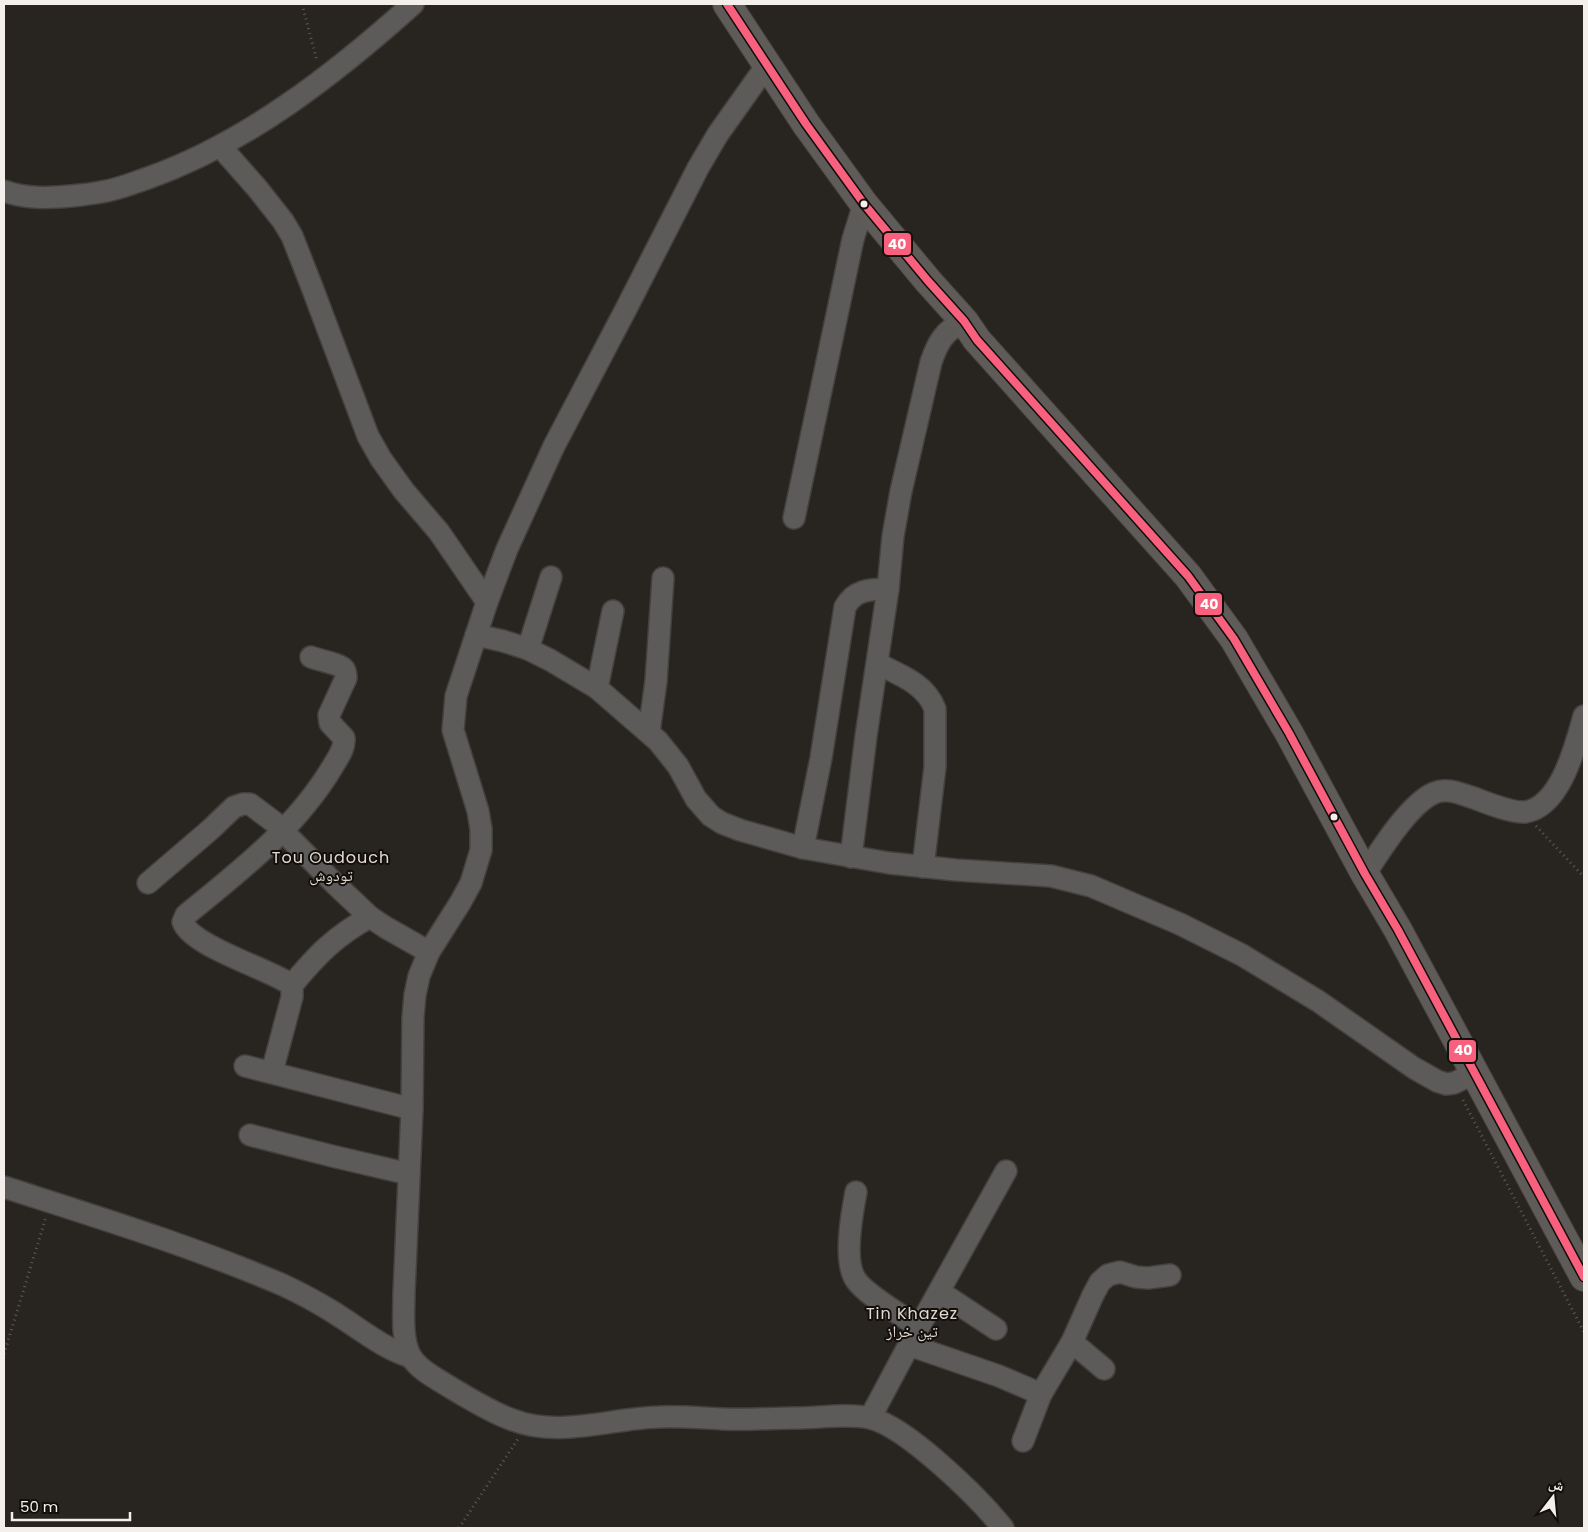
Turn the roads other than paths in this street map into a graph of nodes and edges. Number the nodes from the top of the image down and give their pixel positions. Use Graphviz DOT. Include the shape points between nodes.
graph roads {
  1 [pos="413,4"];
  2 [pos="727,4"];
  3 [pos="767,65"];
  4 [pos="220,146"];
  5 [pos="4,191"];
  6 [pos="864,204"];
  7 [pos="964,321"];
  8 [pos="794,518"];
  9 [pos="551,578"];
  10 [pos="663,578"];
  11 [pos="888,590"];
  12 [pos="487,602"];
  13 [pos="613,611"];
  14 [pos="476,635"];
  15 [pos="528,649"];
  16 [pos="311,657"];
  17 [pos="878,664"];
  18 [pos="597,688"];
  19 [pos="1584,716"];
  20 [pos="648,732"];
  21 [pos="283,831"];
  22 [pos="803,848"];
  23 [pos="851,857"];
  24 [pos="923,867"];
  25 [pos="1365,874"];
  26 [pos="148,884"];
  27 [pos="370,917"];
  28 [pos="429,952"];
  29 [pos="292,985"];
  30 [pos="245,1066"];
  31 [pos="272,1072"];
  32 [pos="1465,1078"];
  33 [pos="412,1109"];
  34 [pos="250,1135"];
  35 [pos="1006,1171"];
  36 [pos="409,1174"];
  37 [pos="4,1187"];
  38 [pos="856,1192"];
  39 [pos="1170,1275"];
  40 [pos="1584,1278"];
  41 [pos="940,1292"];
  42 [pos="996,1329"];
  43 [pos="913,1336"];
  44 [pos="1072,1342"];
  45 [pos="411,1357"];
  46 [pos="1104,1369"];
  47 [pos="1041,1394"];
  48 [pos="870,1418"];
  49 [pos="1023,1442"];
  50 [pos="1003,1528"];
  1 -- 4 [label="street" via="281,109"];
  2 -- 3 [label="main road"];
  3 -- 6 [label="main road"];
  3 -- 12 [label="street" via="718,134 664,233 554,446 506,549"];
  4 -- 5 [label="street" via="164,172 102,192 57,197 15,195"];
  4 -- 12 [label="street" via="292,236 368,436 381,459 439,532"];
  6 -- 7 [label="main road"];
  6 -- 8 [label="street" via="853,239"];
  7 -- 11 [label="street" via="942,338 931,362 901,491"];
  7 -- 25 [label="main road" via="977,340 1188,576 1209,604 1234,639 1290,733"];
  9 -- 15 [label="street"];
  10 -- 20 [label="street" via="656,682"];
  11 -- 17 [label="street"];
  11 -- 22 [label="street" via="872,589 858,593 848,600 845,607"];
  12 -- 14 [label="street"];
  13 -- 18 [label="street"];
  14 -- 15 [label="street"];
  14 -- 28 [label="street" via="456,696 453,730 478,811 481,850 471,883"];
  15 -- 18 [label="street"];
  16 -- 21 [label="street" via="345,670 346,678 329,715 330,723 344,740 329,773"];
  17 -- 23 [label="street"];
  17 -- 24 [label="street" via="920,687 935,710 935,766"];
  18 -- 20 [label="street"];
  19 -- 25 [label="street" via="1560,782 1538,807 1525,812 1456,792 1433,794 1412,810"];
  20 -- 22 [label="street" via="678,766 696,799 711,816 722,824"];
  21 -- 26 [label="street" via="255,806 247,803 238,805"];
  21 -- 27 [label="street"];
  21 -- 29 [label="street" via="186,915 183,922 204,941"];
  22 -- 23 [label="street"];
  23 -- 24 [label="street"];
  24 -- 32 [label="street" via="1051,876 1091,886 1242,955 1424,1074 1446,1084"];
  25 -- 32 [label="main road" via="1398,930"];
  27 -- 28 [label="street"];
  27 -- 29 [label="street" via="328,945"];
  28 -- 33 [label="street" via="415,995"];
  29 -- 31 [label="street" via="292,997"];
  30 -- 31 [label="street"];
  31 -- 33 [label="street"];
  32 -- 40 [label="main road"];
  33 -- 36 [label="street"];
  34 -- 36 [label="street"];
  35 -- 41 [label="street"];
  36 -- 45 [label="street" via="404,1315"];
  37 -- 45 [label="street" via="159,1238 282,1285 332,1311 382,1345"];
  38 -- 43 [label="street" via="850,1248 852,1274"];
  39 -- 44 [label="street" via="1148,1278 1120,1272 1108,1275 1093,1295"];
  41 -- 42 [label="street"];
  41 -- 43 [label="street"];
  43 -- 47 [label="street"];
  43 -- 48 [label="street"];
  44 -- 46 [label="street"];
  44 -- 47 [label="street"];
  45 -- 48 [label="street" via="423,1369 465,1396 514,1421 550,1427 677,1416 723,1419"];
  47 -- 49 [label="street"];
  48 -- 50 [label="street" via="921,1448"];
}
